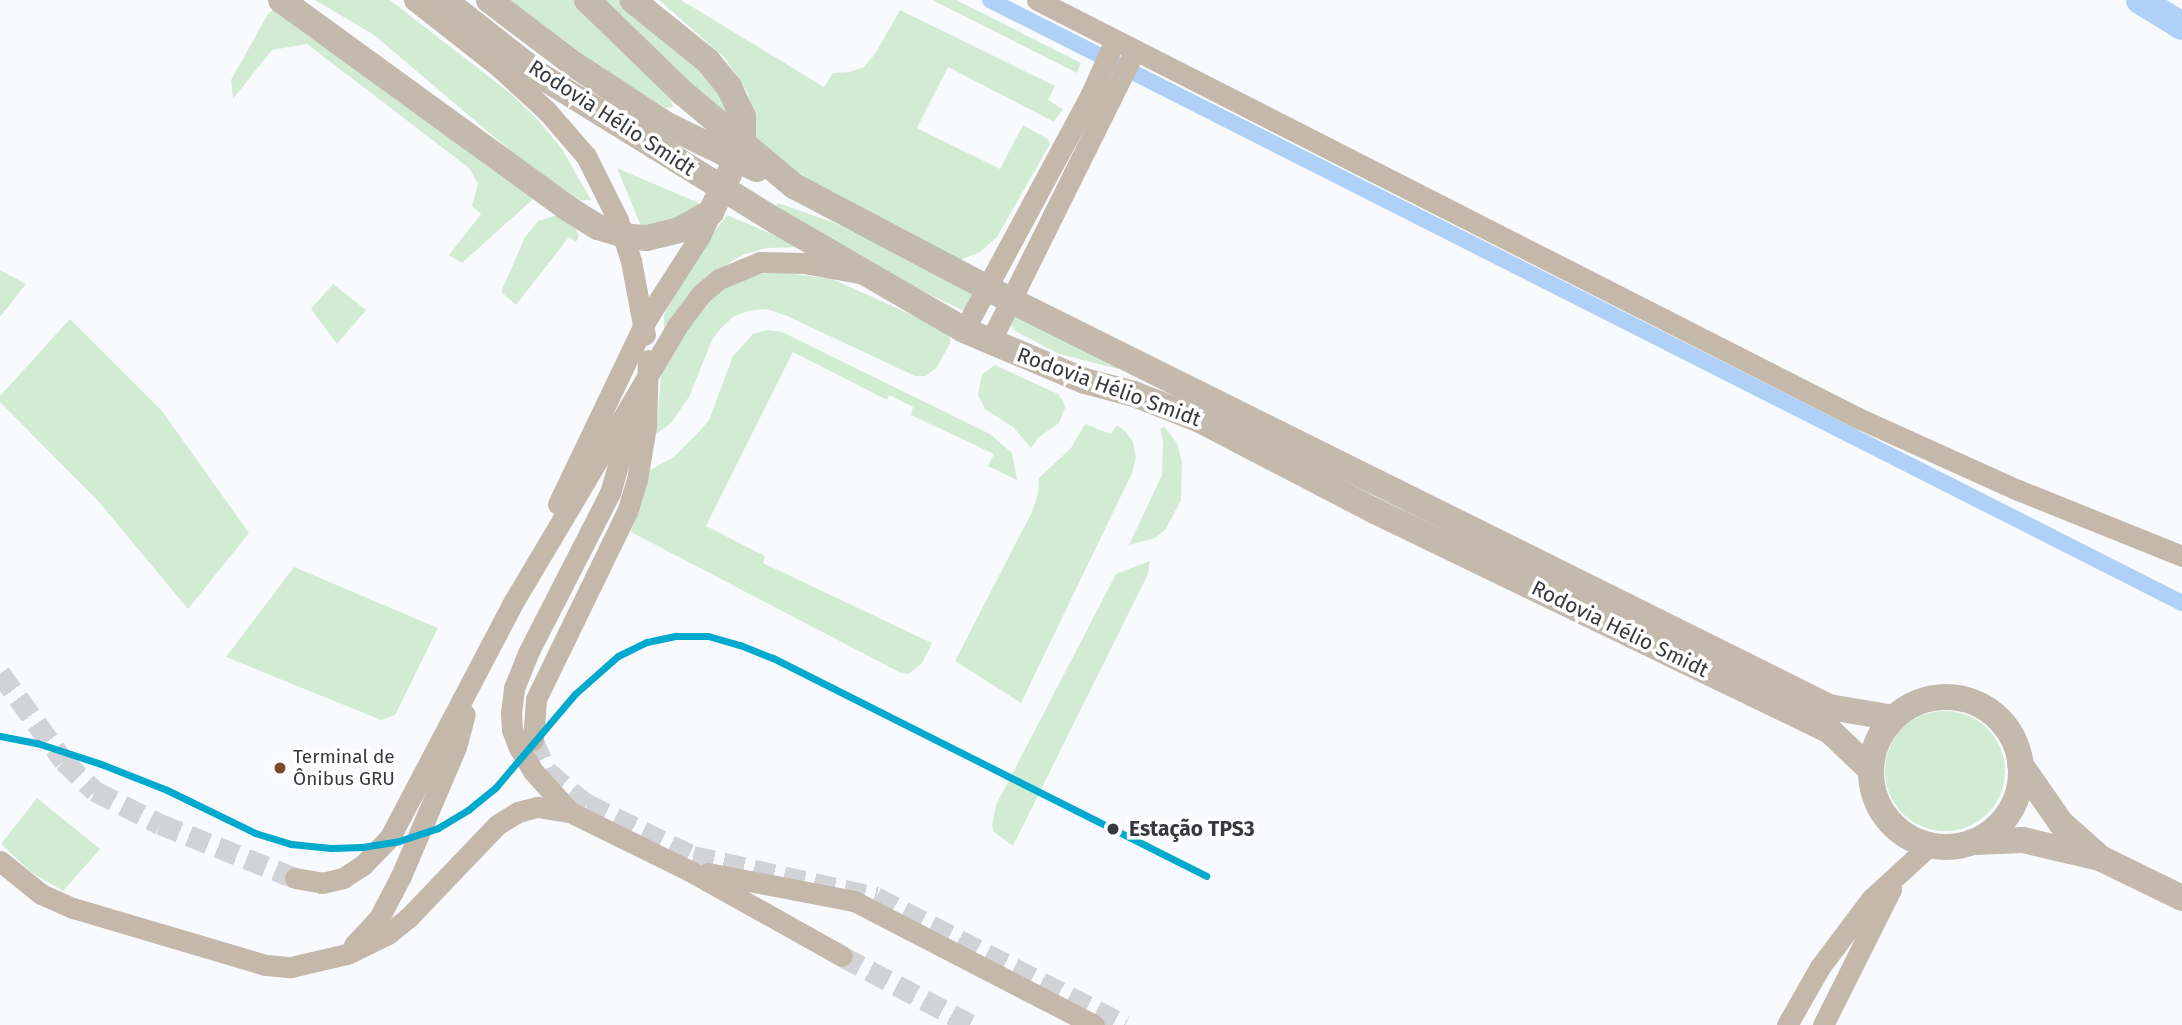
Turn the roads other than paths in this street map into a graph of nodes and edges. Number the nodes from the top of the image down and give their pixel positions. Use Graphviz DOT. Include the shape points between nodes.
graph roads {
  1 [pos="281,0"];
  2 [pos="414,0"];
  3 [pos="444,0"];
  4 [pos="489,0"];
  5 [pos="587,0"];
  6 [pos="632,0"];
  7 [pos="1037,0"];
  8 [pos="1112,47"];
  9 [pos="1133,57"];
  10 [pos="661,136"];
  11 [pos="794,186"];
  12 [pos="711,212"];
  13 [pos="861,274"];
  14 [pos="988,288"];
  15 [pos="1012,301"];
  16 [pos="964,330"];
  17 [pos="990,342"];
  18 [pos="648,360"];
  19 [pos="2182,556"];
  20 [pos="514,601"];
  21 [pos="476,675"];
  22 [pos="1894,718"];
  23 [pos="533,740"];
  24 [pos="2020,764"];
  25 [pos="1871,770"];
  26 [pos="570,812"];
  27 [pos="1973,842"];
  28 [pos="1930,845"];
  29 [pos="2100,858"];
  30 [pos="0,861"];
  31 [pos="688,870"];
  32 [pos="1900,870"];
  33 [pos="295,878"];
  34 [pos="2182,898"];
  35 [pos="347,954"];
  36 [pos="842,956"];
  37 [pos="1094,1025"];
  38 [pos="1787,1025"];
  39 [pos="1822,1025"];
  1 -- 12 [label="main road" via="598,227 647,238 679,230"];
  2 -- 18 [label="street, bridge" via="547,111 586,156 618,220 631,261"];
  3 -- 10 [label="main road, Rodovia Hélio Smidt" via="541,76"];
  4 -- 10 [label="main road, Rodovia Hélio Smidt"];
  5 -- 11 [label="main road, bridge" via="683,93"];
  6 -- 12 [label="main road" via="708,61 729,87 743,117 735,162"];
  7 -- 8 [label="street"];
  8 -- 9 [label="street"];
  8 -- 14 [label="street"];
  9 -- 15 [label="street"];
  9 -- 19 [label="street" via="1856,417 2018,490"];
  10 -- 11 [label="main road, Rodovia Hélio Smidt, bridge"];
  10 -- 13 [label="main road, Rodovia Hélio Smidt, bridge" via="776,221"];
  11 -- 14 [label="main road, Rodovia Hélio Smidt"];
  12 -- 20 [label="street" via="612,387"];
  13 -- 16 [label="main road, Rodovia Hélio Smidt"];
  13 -- 20 [label="street" via="804,263 760,262 719,279 701,294 677,326"];
  14 -- 15 [label="main road, Rodovia Hélio Smidt"];
  14 -- 16 [label="street"];
  15 -- 17 [label="street"];
  15 -- 22 [label="main road, Rodovia Hélio Smidt" via="1829,707"];
  16 -- 17 [label="main road, Rodovia Hélio Smidt"];
  17 -- 25 [label="main road, Rodovia Hélio Smidt" via="1200,420 1375,511 1830,731"];
  18 -- 23 [label="street, bridge" via="646,426 637,480 627,512 537,699"];
  18 -- 26 [label="street, bridge" via="610,492 514,688 512,730 519,748"];
  20 -- 21 [label="street"];
  21 -- 33 [label="street" via="390,837 343,878 322,883"];
  21 -- 35 [label="street" via="456,747 388,903"];
  22 -- 24 [label="main road" via="1913,704 1936,698 1960,699 1982,707 2007,731"];
  22 -- 25 [label="main road" via="1878,742"];
  24 -- 27 [label="main road" via="2014,802 2004,819"];
  24 -- 29 [label="main road" via="2061,823"];
  25 -- 28 [label="main road" via="1872,787 1886,818 1906,835"];
  26 -- 31 [label="street"];
  26 -- 35 [label="street" via="537,807 506,818 398,927"];
  27 -- 28 [label="main road" via="1952,847"];
  27 -- 29 [label="main road" via="2023,840"];
  28 -- 32 [label="street"];
  29 -- 34 [label="main road"];
  30 -- 35 [label="street" via="41,894 73,908 266,965 306,965"];
  31 -- 36 [label="street"];
  31 -- 37 [label="street" via="854,901"];
  32 -- 38 [label="street" via="1871,899 1820,967"];
  32 -- 39 [label="street"];
}
